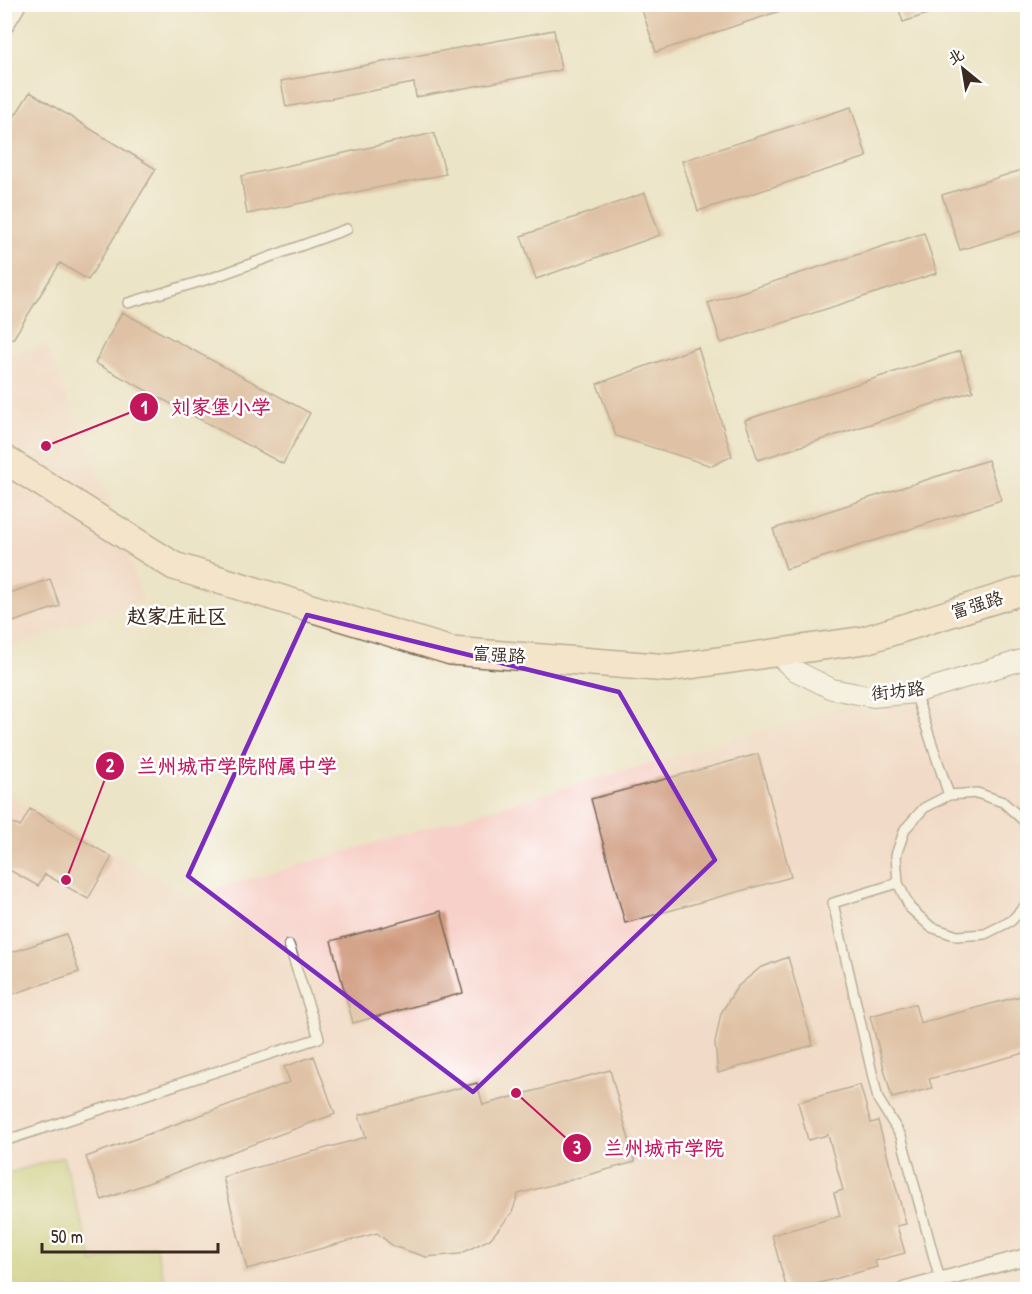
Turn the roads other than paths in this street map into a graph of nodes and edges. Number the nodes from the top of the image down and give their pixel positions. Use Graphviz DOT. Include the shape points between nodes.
graph roads {
  1 [pos="22,4"];
  2 [pos="4,34"];
  3 [pos="347,229"];
  4 [pos="128,303"];
  5 [pos="4,459"];
  6 [pos="1028,589"];
  7 [pos="776,653"];
  8 [pos="1028,658"];
  9 [pos="915,693"];
  10 [pos="949,795"];
  11 [pos="1028,827"];
  12 [pos="898,883"];
  13 [pos="1028,903"];
  14 [pos="289,945"];
  15 [pos="4,1141"];
  16 [pos="1028,1256"];
  17 [pos="931,1284"];
  18 [pos="905,1290"];
  1 -- 2 [label="lane"];
  3 -- 4 [label="lane" via="212,279"];
  5 -- 7 [label="main road, 富强路" via="174,566 451,651 669,668"];
  6 -- 7 [label="main road, 富强路" via="864,640"];
  7 -- 9 [label="street, 街坊路" via="794,670 832,689 873,697"];
  8 -- 9 [label="street, 街坊路"];
  9 -- 10 [label="lane"];
  10 -- 11 [label="lane" via="977,793 1003,802"];
  10 -- 12 [label="lane" via="924,808 905,829 896,855"];
  12 -- 13 [label="lane" via="910,908 931,927 957,936 986,934 1011,921"];
  12 -- 17 [label="lane" via="832,903 878,1099 901,1136"];
  14 -- 15 [label="lane" via="319,1038"];
  16 -- 17 [label="street"];
  17 -- 18 [label="street"];
}
